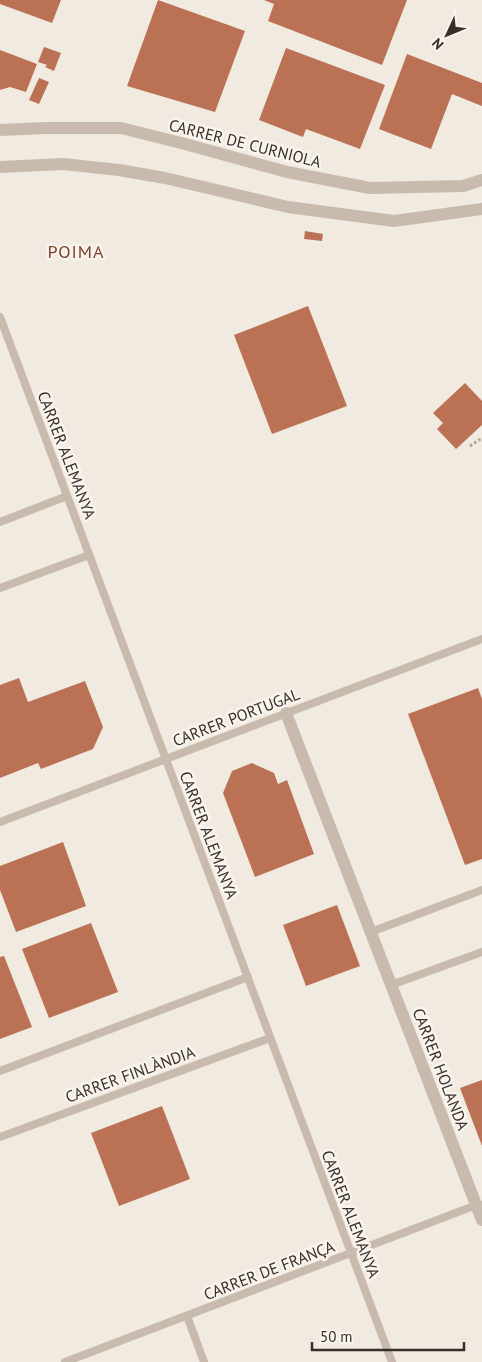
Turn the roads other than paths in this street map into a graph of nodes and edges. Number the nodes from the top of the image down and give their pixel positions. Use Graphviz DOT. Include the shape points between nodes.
graph roads {
  1 [pos="0,130"];
  2 [pos="0,166"];
  3 [pos="482,180"];
  4 [pos="482,209"];
  5 [pos="0,317"];
  6 [pos="67,496"];
  7 [pos="0,522"];
  8 [pos="89,555"];
  9 [pos="0,588"];
  10 [pos="482,639"];
  11 [pos="286,713"];
  12 [pos="166,759"];
  13 [pos="0,822"];
  14 [pos="482,890"];
  15 [pos="371,932"];
  16 [pos="482,952"];
  17 [pos="248,977"];
  18 [pos="391,985"];
  19 [pos="270,1038"];
  20 [pos="0,1072"];
  21 [pos="0,1137"];
  22 [pos="479,1204"];
  23 [pos="482,1220"];
  24 [pos="351,1253"];
  25 [pos="187,1316"];
  26 [pos="65,1362"];
  27 [pos="204,1362"];
  28 [pos="392,1362"];
  1 -- 3 [label="street, CARRER DE CURNIOLA" via="121,128 287,172 370,188 463,186"];
  2 -- 4 [label="street" via="63,164 119,170 288,207 394,221"];
  5 -- 6 [label="lane, CARRER ALEMANYA"];
  6 -- 7 [label="lane"];
  6 -- 8 [label="lane, CARRER ALEMANYA"];
  8 -- 9 [label="lane"];
  8 -- 12 [label="lane, CARRER ALEMANYA"];
  10 -- 11 [label="lane, CARRER PORTUGAL"];
  11 -- 12 [label="lane, CARRER PORTUGAL"];
  11 -- 15 [label="street, CARRER HOLANDA"];
  12 -- 13 [label="lane, CARRER PORTUGAL"];
  12 -- 17 [label="lane, CARRER ALEMANYA"];
  14 -- 15 [label="lane"];
  15 -- 18 [label="street, CARRER HOLANDA"];
  16 -- 18 [label="lane"];
  17 -- 19 [label="lane, CARRER ALEMANYA"];
  17 -- 20 [label="lane"];
  18 -- 22 [label="street, CARRER HOLANDA"];
  19 -- 21 [label="lane, CARRER FINLÀNDIA"];
  19 -- 24 [label="lane, CARRER ALEMANYA"];
  22 -- 23 [label="street, CARRER HOLANDA"];
  22 -- 24 [label="lane, CARRER DE FRANÇA"];
  24 -- 25 [label="lane, CARRER DE FRANÇA"];
  24 -- 28 [label="lane, CARRER ALEMANYA"];
  25 -- 26 [label="lane, CARRER DE FRANÇA"];
  25 -- 27 [label="lane"];
}
